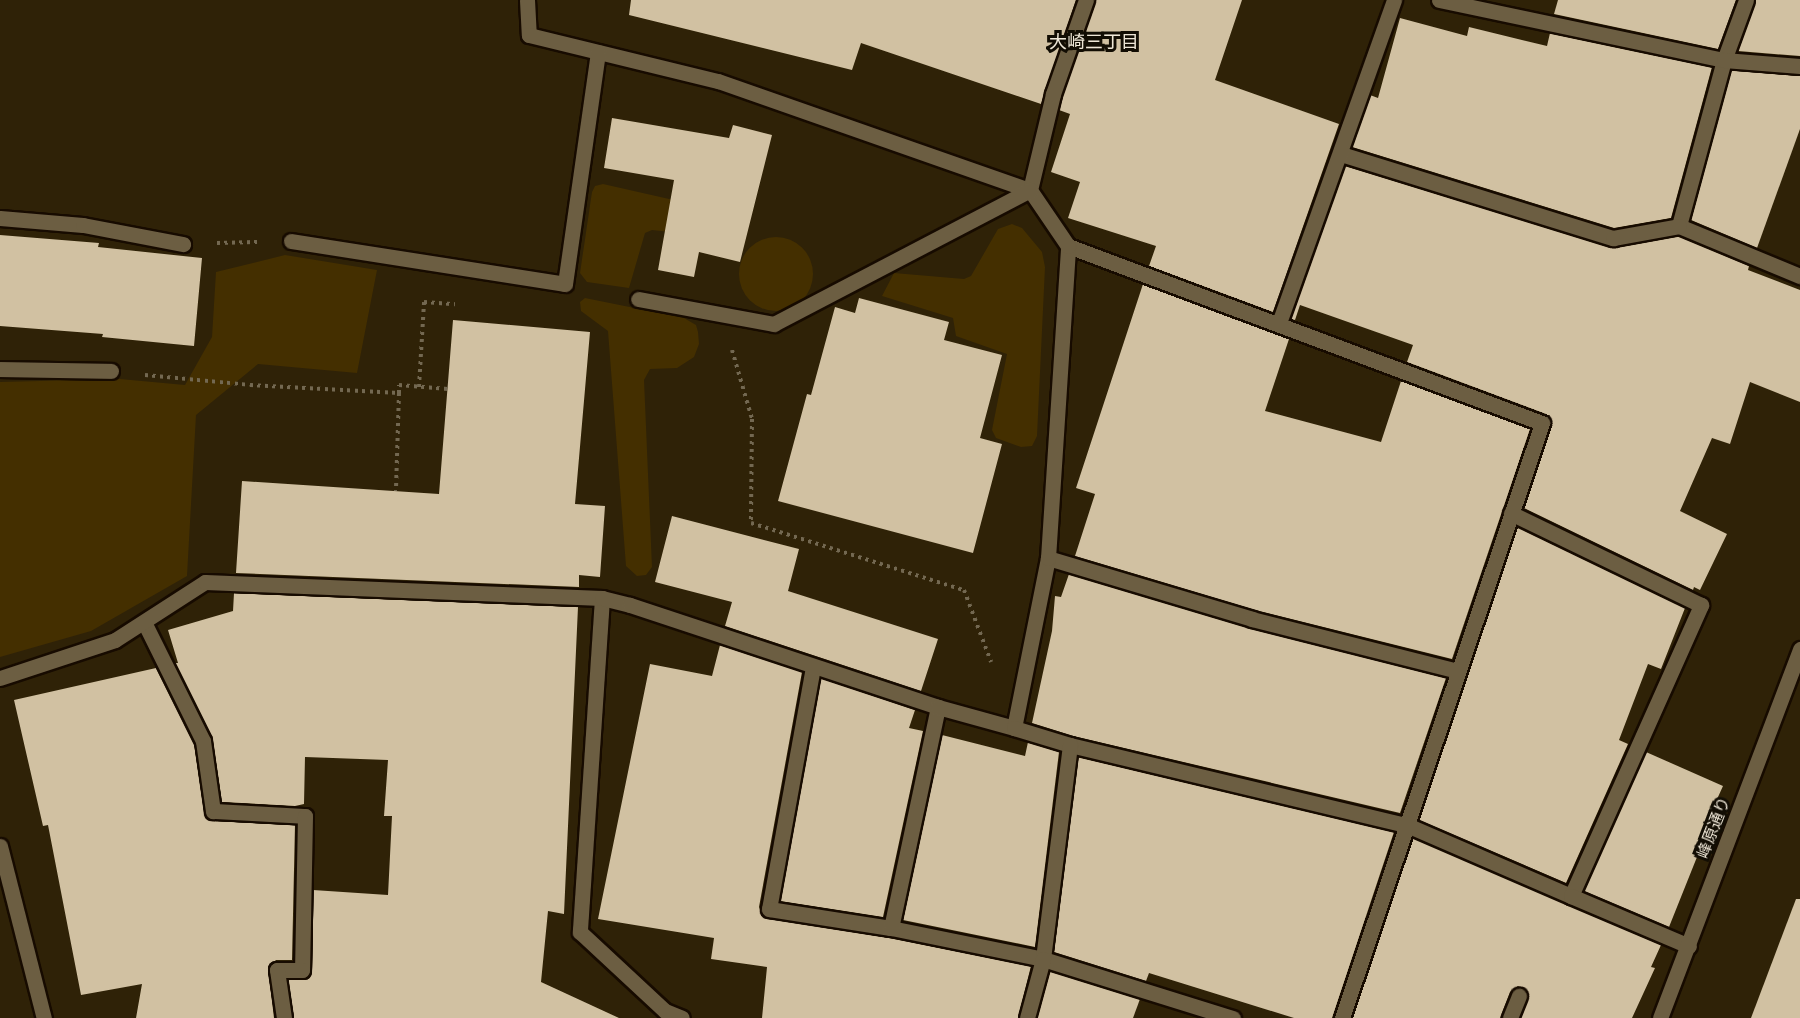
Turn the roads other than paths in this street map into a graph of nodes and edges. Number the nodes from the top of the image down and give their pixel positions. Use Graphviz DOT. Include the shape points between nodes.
graph roads {
  1 [pos="527,0"];
  2 [pos="1086,0"];
  3 [pos="1394,0"];
  4 [pos="1439,0"];
  5 [pos="1746,0"];
  6 [pos="598,52"];
  7 [pos="1724,60"];
  8 [pos="1800,66"];
  9 [pos="1341,154"];
  10 [pos="1030,190"];
  11 [pos="0,218"];
  12 [pos="1679,226"];
  13 [pos="291,241"];
  14 [pos="183,244"];
  15 [pos="1068,246"];
  16 [pos="1800,276"];
  17 [pos="638,299"];
  18 [pos="1279,323"];
  19 [pos="0,369"];
  20 [pos="111,371"];
  21 [pos="1511,513"];
  22 [pos="1048,558"];
  23 [pos="602,598"];
  24 [pos="144,622"];
  25 [pos="1800,649"];
  26 [pos="813,667"];
  27 [pos="1458,671"];
  28 [pos="0,678"];
  29 [pos="938,707"];
  30 [pos="1014,728"];
  31 [pos="1070,745"];
  32 [pos="1407,825"];
  33 [pos="0,846"];
  34 [pos="1571,896"];
  35 [pos="891,928"];
  36 [pos="1689,946"];
  37 [pos="1043,959"];
  38 [pos="1520,996"];
  39 [pos="44,1018"];
  40 [pos="284,1018"];
  41 [pos="682,1018"];
  42 [pos="1027,1018"];
  43 [pos="1233,1018"];
  44 [pos="1342,1018"];
  45 [pos="1510,1018"];
  46 [pos="1660,1018"];
  1 -- 6 [label="street" via="529,35"];
  2 -- 10 [label="street" via="1053,94"];
  3 -- 9 [label="street"];
  4 -- 7 [label="street"];
  5 -- 7 [label="street"];
  6 -- 10 [label="street" via="718,81"];
  6 -- 13 [label="street" via="565,284"];
  7 -- 8 [label="street"];
  7 -- 12 [label="street"];
  9 -- 12 [label="street" via="1613,238"];
  9 -- 18 [label="street"];
  10 -- 15 [label="street"];
  10 -- 17 [label="street" via="774,324"];
  11 -- 14 [label="street" via="83,225"];
  12 -- 16 [label="street"];
  15 -- 18 [label="street"];
  15 -- 22 [label="street"];
  18 -- 21 [label="street" via="1542,423"];
  19 -- 20 [label="street"];
  21 -- 27 [label="street"];
  21 -- 34 [label="street" via="1701,605"];
  22 -- 27 [label="street" via="1252,619"];
  22 -- 30 [label="street"];
  23 -- 24 [label="street" via="205,582"];
  23 -- 26 [label="street"];
  23 -- 41 [label="street" via="580,933 666,1011"];
  24 -- 28 [label="street" via="115,640"];
  24 -- 40 [label="street" via="203,741 213,811 305,816 302,970 277,970"];
  25 -- 36 [label="street, 峰原通り"];
  26 -- 29 [label="street"];
  26 -- 35 [label="street" via="769,909"];
  27 -- 32 [label="street"];
  29 -- 30 [label="street"];
  29 -- 35 [label="street"];
  30 -- 31 [label="street"];
  31 -- 32 [label="street"];
  31 -- 37 [label="street"];
  32 -- 34 [label="street"];
  32 -- 44 [label="street"];
  33 -- 39 [label="street"];
  34 -- 36 [label="street"];
  35 -- 37 [label="street"];
  36 -- 46 [label="street, 峰原通り"];
  37 -- 42 [label="street"];
  37 -- 43 [label="street"];
  38 -- 45 [label="street"];
}
